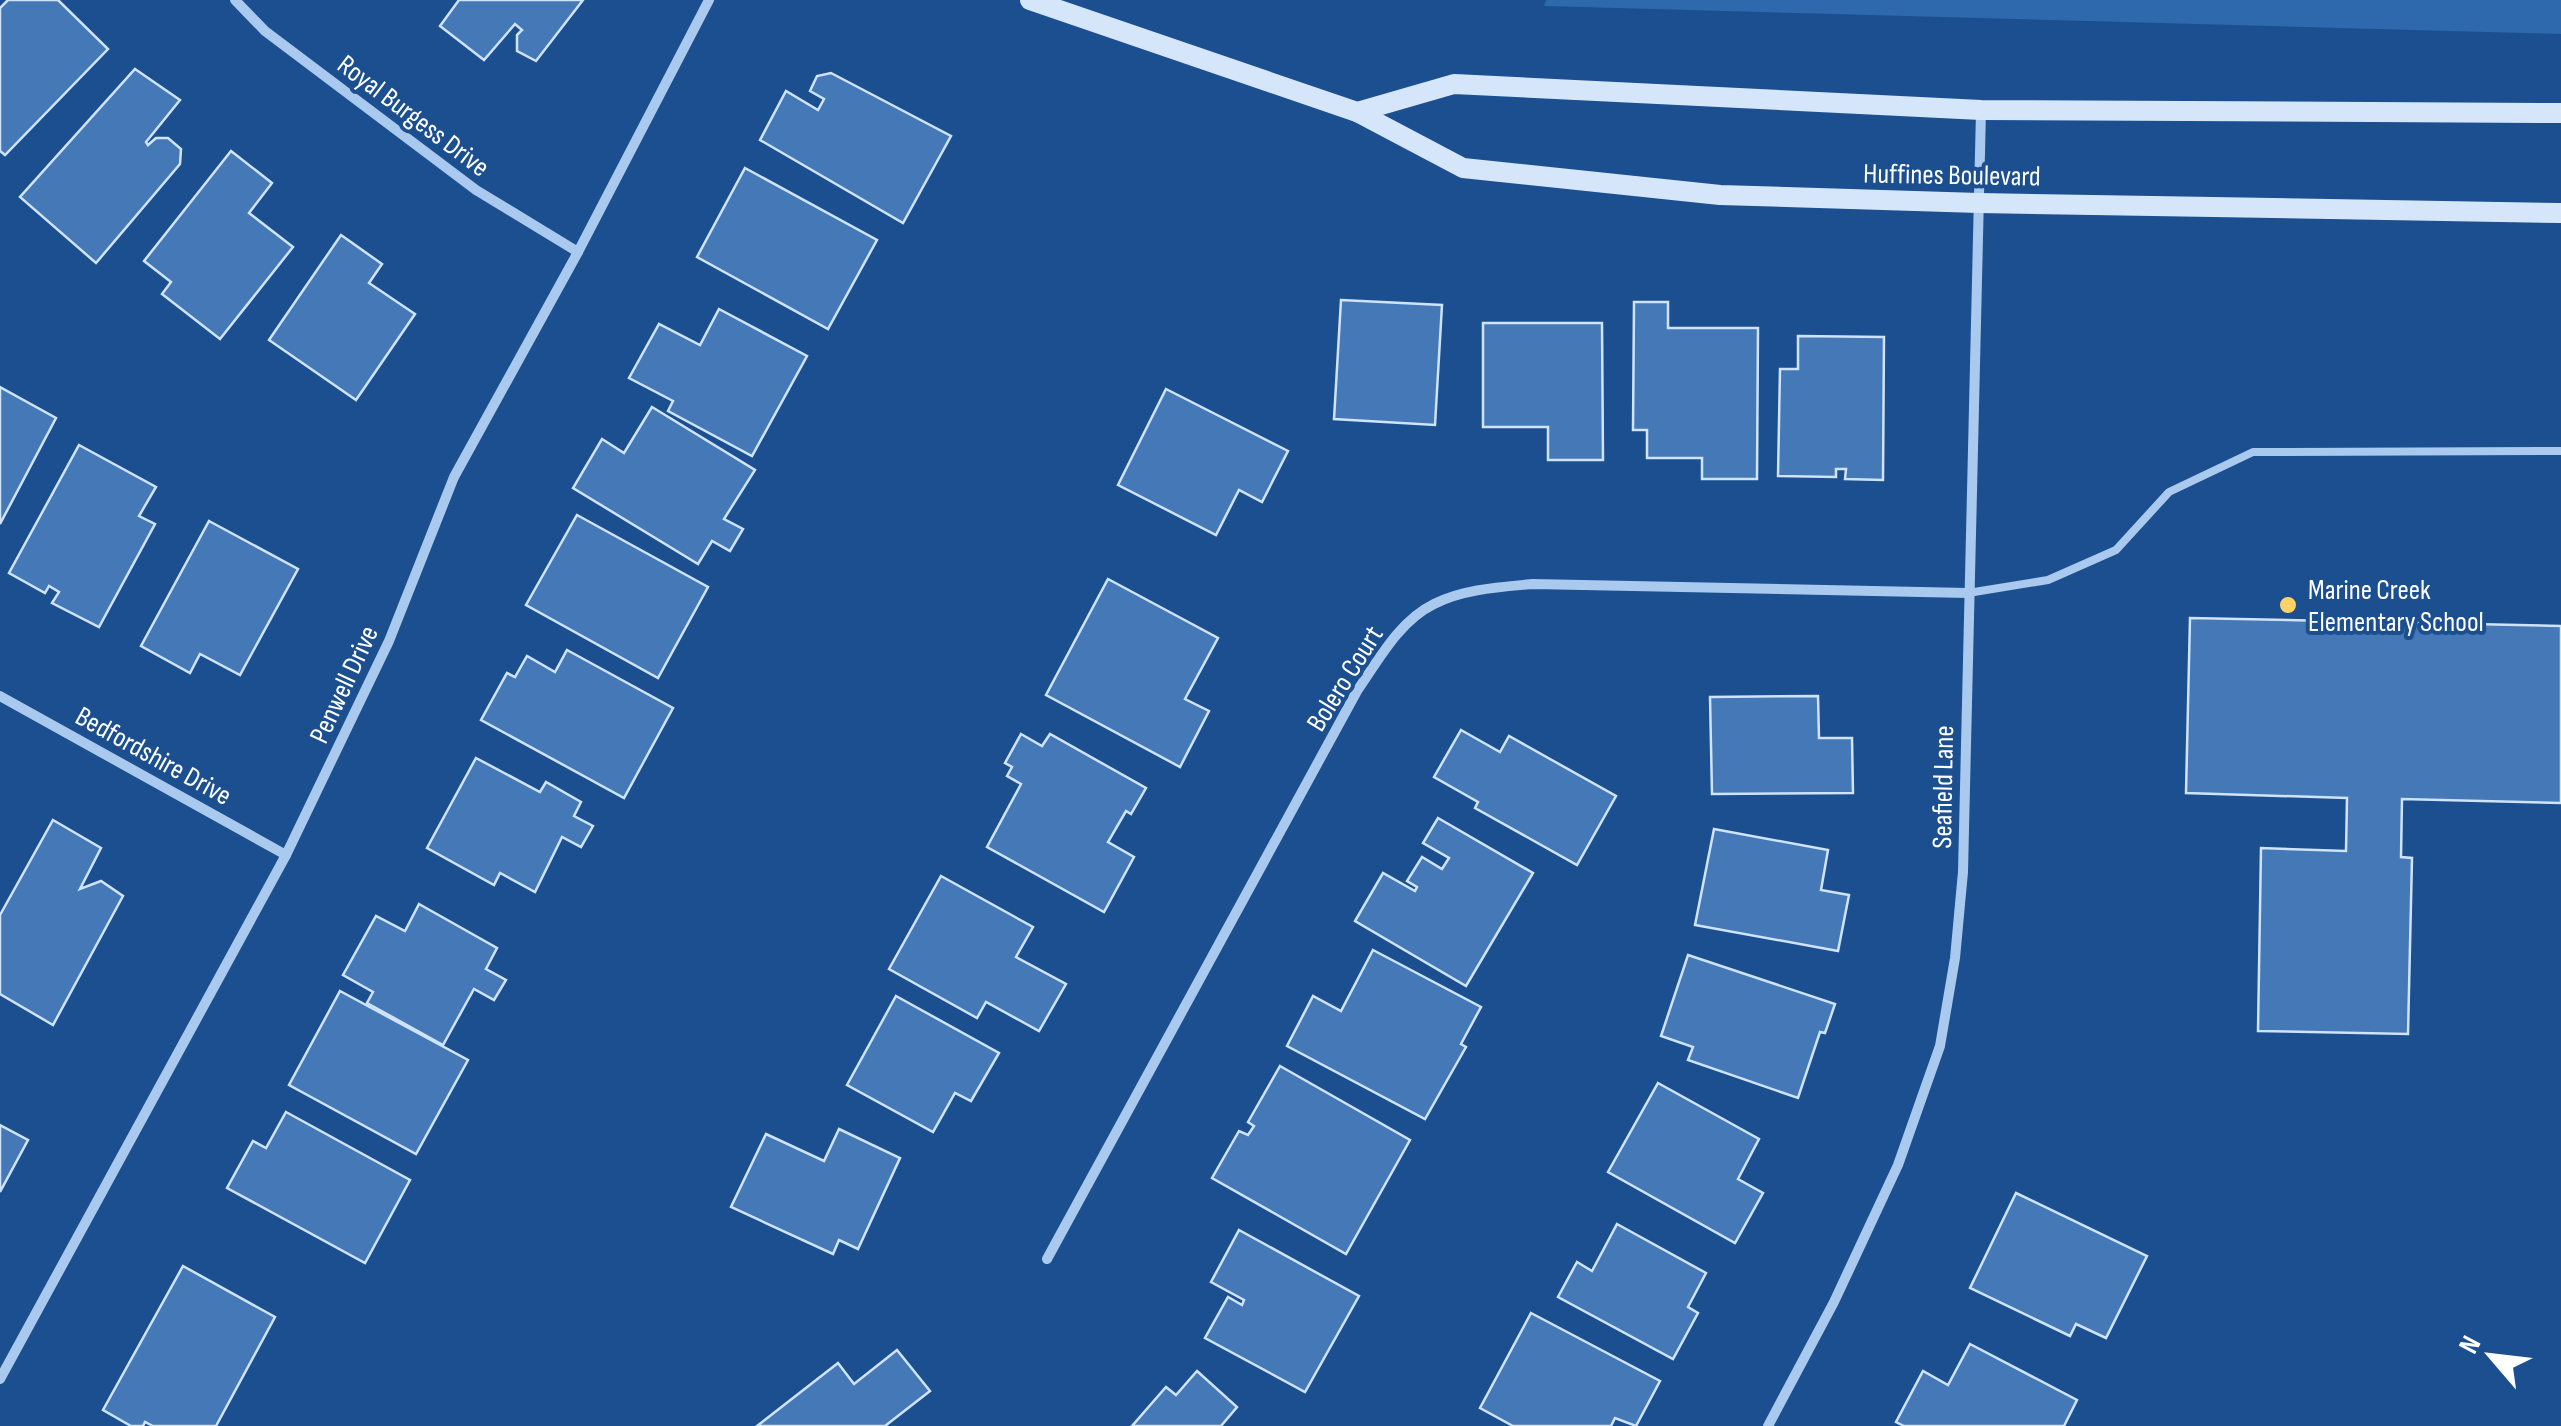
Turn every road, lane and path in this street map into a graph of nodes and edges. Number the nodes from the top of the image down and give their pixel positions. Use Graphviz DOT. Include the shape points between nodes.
graph roads {
  1 [pos="235,0"];
  2 [pos="709,0"];
  3 [pos="1030,0"];
  4 [pos="1980,110"];
  5 [pos="1357,112"];
  6 [pos="2561,113"];
  7 [pos="1979,203"];
  8 [pos="2561,212"];
  9 [pos="578,252"];
  10 [pos="2561,451"];
  11 [pos="1968,593"];
  12 [pos="0,696"];
  13 [pos="286,854"];
  14 [pos="1047,1258"];
  15 [pos="0,1379"];
  16 [pos="1768,1426"];
  1 -- 9 [label="street, Royal Burgess Drive" via="265,31 476,190"];
  2 -- 9 [label="street, Penwell Drive"];
  3 -- 5 [label="main road, Huffines Boulevard"];
  4 -- 5 [label="main road" via="1454,84"];
  4 -- 6 [label="main road"];
  4 -- 7 [label="street, Seafield Lane"];
  5 -- 7 [label="main road, Huffines Boulevard" via="1462,168 1720,195"];
  7 -- 8 [label="main road, Huffines Boulevard"];
  7 -- 11 [label="street, Seafield Lane"];
  9 -- 13 [label="street, Penwell Drive" via="454,477 389,642"];
  10 -- 11 [label="lane" via="2253,452 2169,492 2116,550 2048,580"];
  11 -- 14 [label="street, Bolero Court" via="1533,584 1433,604 1400,631 1357,691"];
  11 -- 16 [label="street, Seafield Lane" via="1963,872 1940,1046 1898,1164"];
  12 -- 13 [label="street, Bedfordshire Drive"];
  13 -- 15 [label="street, Penwell Drive"];
}
